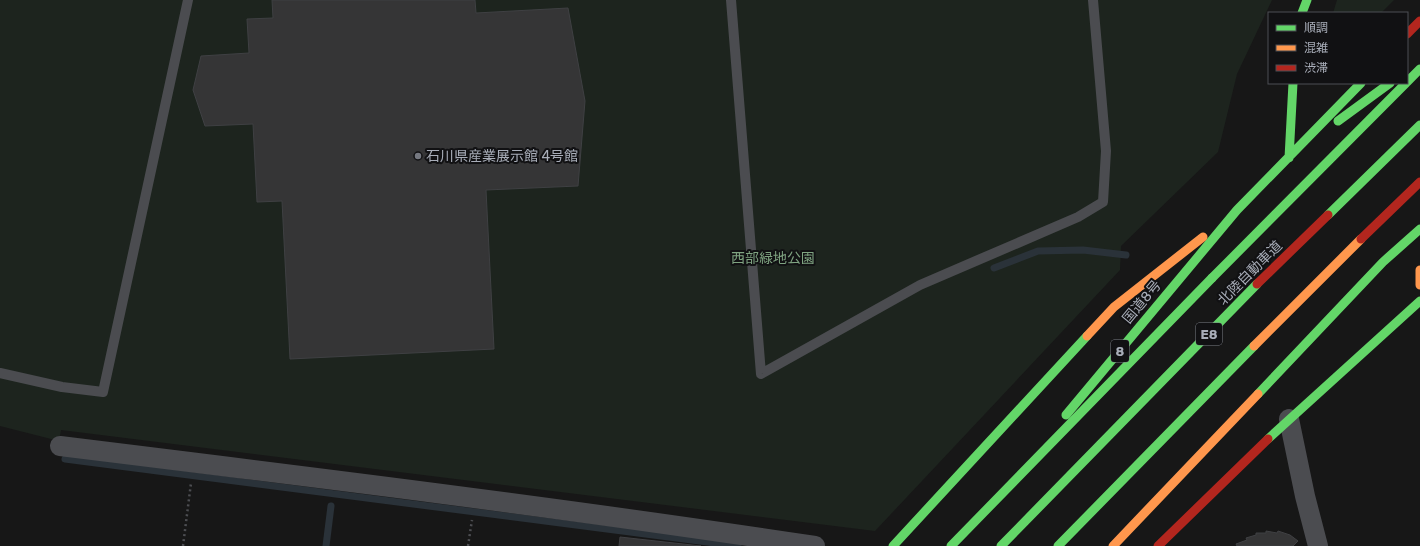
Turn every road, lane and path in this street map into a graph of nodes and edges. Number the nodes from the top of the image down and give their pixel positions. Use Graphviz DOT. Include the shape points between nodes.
graph roads {
  1 [pos="188,0"];
  2 [pos="731,0"];
  3 [pos="1093,0"];
  4 [pos="1307,0"];
  5 [pos="1302,12"];
  6 [pos="1420,21"];
  7 [pos="1408,33"];
  8 [pos="1420,61"];
  9 [pos="1408,69"];
  10 [pos="1420,69"];
  11 [pos="1408,80"];
  12 [pos="1293,84"];
  13 [pos="1360,84"];
  14 [pos="1389,84"];
  15 [pos="1404,84"];
  16 [pos="1420,125"];
  17 [pos="1289,158"];
  18 [pos="1420,182"];
  19 [pos="1237,210"];
  20 [pos="1420,229"];
  21 [pos="1420,270"];
  22 [pos="1420,285"];
  23 [pos="1420,301"];
  24 [pos="0,373"];
  25 [pos="1289,419"];
  26 [pos="60,446"];
  27 [pos="194,462"];
  28 [pos="183,546"];
  29 [pos="815,546"];
  30 [pos="893,546"];
  31 [pos="952,546"];
  32 [pos="1001,546"];
  33 [pos="1058,546"];
  34 [pos="1113,546"];
  35 [pos="1158,546"];
  36 [pos="1318,546"];
  1 -- 24 [label="lane" via="103,392 62,387"];
  2 -- 3 [label="lane" via="762,374 920,285 1078,217 1102,202 1106,151"];
  4 -- 5 [label="main road"];
  6 -- 7 [label="main road"];
  8 -- 9 [label="main road"];
  10 -- 11 [label="main road"];
  12 -- 17 [label="main road"];
  13 -- 17 [label="main road, 国道8号 / 8"];
  14 -- 17 [label="main road"];
  15 -- 31 [label="main road, bridge"];
  16 -- 32 [label="main road, 北陸自動車道 / E8" via="1270,271"];
  17 -- 19 [label="main road, 国道8号 / 8"];
  18 -- 33 [label="main road" via="1295,304"];
  19 -- 30 [label="main road" via="1114,307"];
  19 -- 31 [label="main road, 国道8号 / 8" via="1023,467"];
  20 -- 34 [label="main road" via="1382,262"];
  21 -- 22 [label="main road"];
  23 -- 25 [label="main road"];
  25 -- 35 [label="main road"];
  25 -- 36 [label="street"];
  26 -- 27 [label="street"];
  27 -- 28 [label="path"];
  27 -- 29 [label="street" via="675,525"];
}
